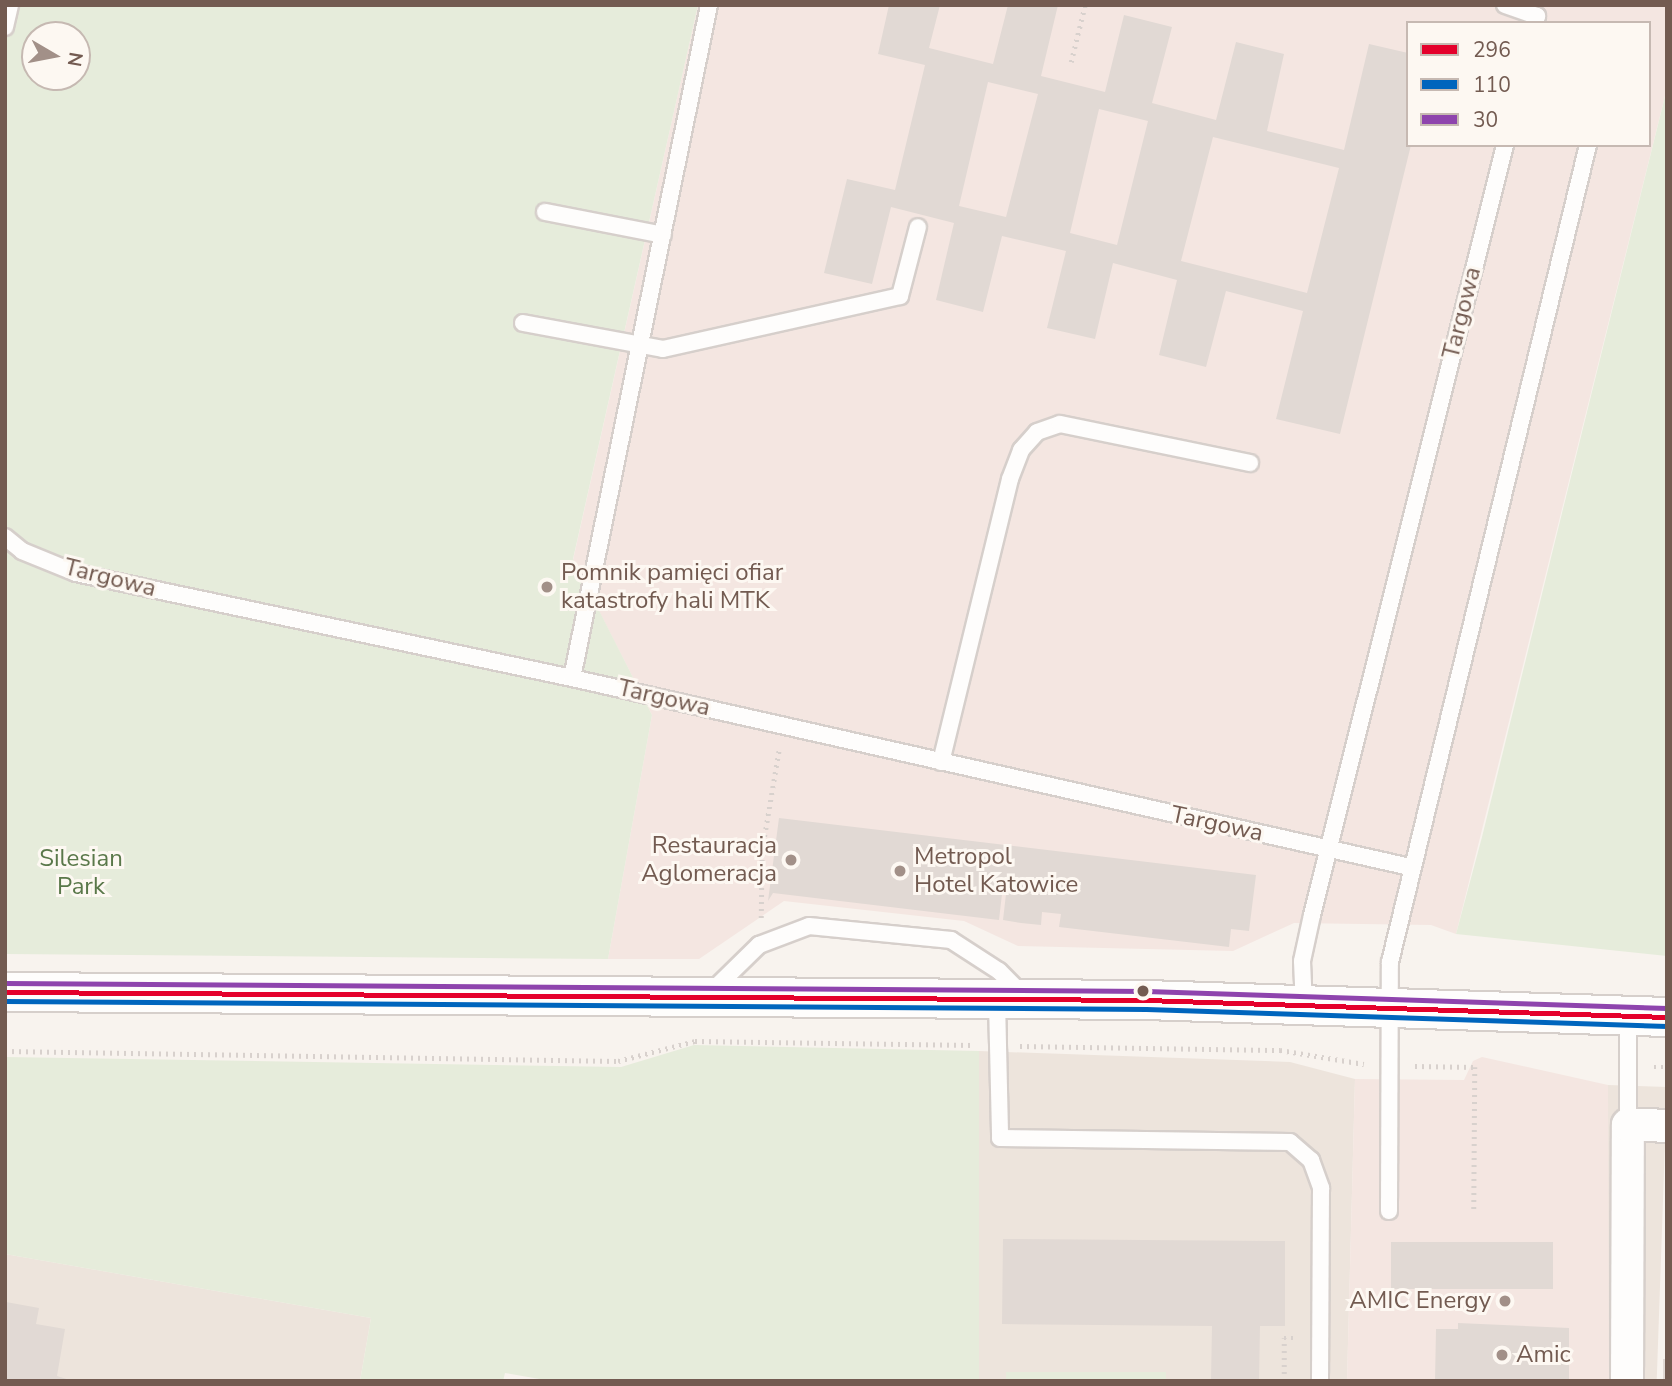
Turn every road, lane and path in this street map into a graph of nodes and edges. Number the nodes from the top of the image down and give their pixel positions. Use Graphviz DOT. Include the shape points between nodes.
graph roads {
  1 [pos="10,5"];
  2 [pos="709,5"];
  3 [pos="1085,5"];
  4 [pos="1505,5"];
  5 [pos="1538,17"];
  6 [pos="5,27"];
  7 [pos="1072,62"];
  8 [pos="1504,147"];
  9 [pos="1588,147"];
  10 [pos="545,212"];
  11 [pos="918,228"];
  12 [pos="663,234"];
  13 [pos="523,323"];
  14 [pos="639,346"];
  15 [pos="1251,463"];
  16 [pos="5,537"];
  17 [pos="572,678"];
  18 [pos="783,726"];
  19 [pos="941,762"];
  20 [pos="1328,848"];
  21 [pos="1410,867"];
  22 [pos="761,926"];
  23 [pos="5,992"];
  24 [pos="704,999"];
  25 [pos="1012,1000"];
  26 [pos="1304,1007"];
  27 [pos="1389,1008"];
  28 [pos="1628,1013"];
  29 [pos="1667,1017"];
  30 [pos="998,1045"];
  31 [pos="5,1051"];
  32 [pos="1391,1065"];
  33 [pos="1628,1125"];
  34 [pos="1667,1126"];
  35 [pos="1388,1211"];
  36 [pos="1474,1212"];
  37 [pos="1320,1381"];
  38 [pos="1627,1381"];
  1 -- 6 [label="lane"];
  2 -- 12 [label="lane"];
  3 -- 7 [label="path"];
  4 -- 5 [label="lane"];
  8 -- 20 [label="lane, Targowa"];
  9 -- 21 [label="lane"];
  10 -- 12 [label="lane"];
  11 -- 14 [label="lane" via="900,296 663,349"];
  12 -- 14 [label="lane"];
  13 -- 14 [label="lane"];
  14 -- 17 [label="lane"];
  15 -- 19 [label="lane" via="1060,424 1037,432 1021,450 1010,478"];
  16 -- 17 [label="lane, Targowa" via="22,551 76,573"];
  17 -- 18 [label="lane, Targowa"];
  18 -- 19 [label="lane, Targowa"];
  18 -- 22 [label="path" via="762,850"];
  19 -- 20 [label="lane, Targowa"];
  20 -- 21 [label="lane"];
  20 -- 26 [label="lane, Targowa" via="1302,961"];
  21 -- 27 [label="lane" via="1390,962"];
  23 -- 24 [label="street"];
  24 -- 25 [label="street"];
  24 -- 25 [label="lane" via="759,945 809,926 951,940 999,971"];
  25 -- 26 [label="street"];
  25 -- 30 [label="lane"];
  26 -- 27 [label="street"];
  27 -- 28 [label="street"];
  27 -- 32 [label="lane"];
  28 -- 29 [label="street"];
  28 -- 33 [label="lane"];
  30 -- 31 [label="path" via="695,1041 618,1061"];
  30 -- 32 [label="path" via="1280,1050"];
  30 -- 37 [label="lane" via="1000,1138 1290,1142 1298,1146 1311,1160 1321,1188"];
  32 -- 35 [label="lane"];
  32 -- 36 [label="path" via="1475,1067"];
  33 -- 34 [label="street"];
  33 -- 38 [label="street"];
}
